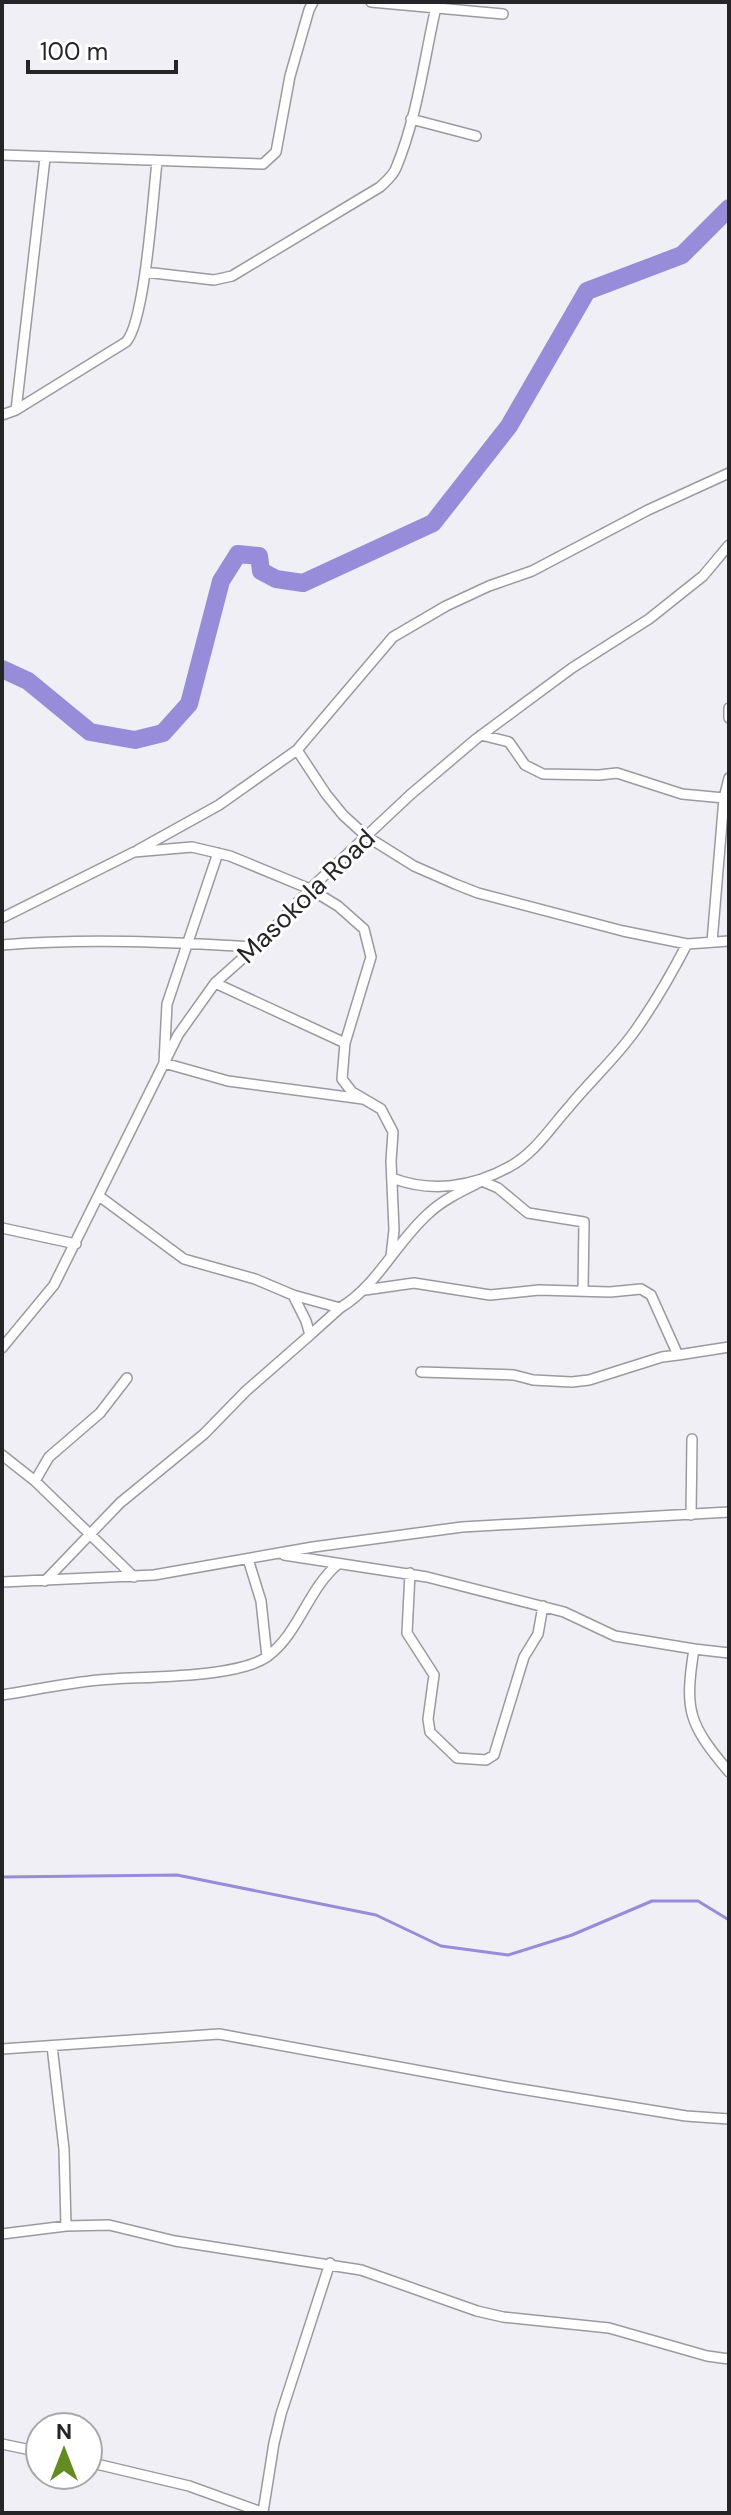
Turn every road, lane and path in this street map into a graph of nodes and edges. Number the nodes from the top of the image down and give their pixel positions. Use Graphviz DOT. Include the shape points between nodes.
graph roads {
  1 [pos="313,2"];
  2 [pos="371,2"];
  3 [pos="436,7"];
  4 [pos="503,14"];
  5 [pos="411,119"];
  6 [pos="476,136"];
  7 [pos="2,155"];
  8 [pos="45,158"];
  9 [pos="157,162"];
  10 [pos="145,272"];
  11 [pos="16,410"];
  12 [pos="2,415"];
  13 [pos="729,473"];
  14 [pos="728,550"];
  15 [pos="729,708"];
  16 [pos="729,718"];
  17 [pos="481,735"];
  18 [pos="297,750"];
  19 [pos="729,778"];
  20 [pos="724,798"];
  21 [pos="366,836"];
  22 [pos="134,852"];
  23 [pos="218,853"];
  24 [pos="310,889"];
  25 [pos="2,918"];
  26 [pos="729,941"];
  27 [pos="712,942"];
  28 [pos="189,943"];
  29 [pos="687,944"];
  30 [pos="2,945"];
  31 [pos="256,947"];
  32 [pos="215,983"];
  33 [pos="345,1043"];
  34 [pos="164,1063"];
  35 [pos="363,1099"];
  36 [pos="392,1178"];
  37 [pos="482,1181"];
  38 [pos="99,1196"];
  39 [pos="2,1228"];
  40 [pos="76,1244"];
  41 [pos="391,1256"];
  42 [pos="365,1290"];
  43 [pos="583,1290"];
  44 [pos="293,1295"];
  45 [pos="340,1308"];
  46 [pos="310,1335"];
  47 [pos="729,1347"];
  48 [pos="2,1348"];
  49 [pos="678,1355"];
  50 [pos="421,1372"];
  51 [pos="127,1378"];
  52 [pos="692,1439"];
  53 [pos="2,1455"];
  54 [pos="35,1481"];
  55 [pos="729,1512"];
  56 [pos="691,1515"];
  57 [pos="92,1534"];
  58 [pos="277,1553"];
  59 [pos="248,1559"];
  60 [pos="338,1564"];
  61 [pos="410,1573"];
  62 [pos="134,1577"];
  63 [pos="45,1581"];
  64 [pos="2,1582"];
  65 [pos="543,1606"];
  66 [pos="694,1649"];
  67 [pos="729,1653"];
  68 [pos="267,1657"];
  69 [pos="2,1695"];
  70 [pos="729,1772"];
  71 [pos="52,2046"];
  72 [pos="2,2049"];
  73 [pos="729,2119"];
  74 [pos="66,2226"];
  75 [pos="2,2234"];
  76 [pos="330,2263"];
  77 [pos="729,2359"];
  78 [pos="2,2444"];
  79 [pos="24,2449"];
  80 [pos="104,2466"];
  81 [pos="264,2513"];
  1 -- 9 [label="street" via="270,159 263,164"];
  2 -- 3 [label="street"];
  3 -- 4 [label="street"];
  3 -- 5 [label="street"];
  5 -- 6 [label="street"];
  5 -- 10 [label="street" via="396,170 380,187 232,276 214,280"];
  7 -- 8 [label="street"];
  8 -- 9 [label="street"];
  8 -- 11 [label="street"];
  9 -- 10 [label="street"];
  10 -- 11 [label="street" via="130,338"];
  11 -- 12 [label="street"];
  13 -- 18 [label="street" via="532,571 446,606 393,637"];
  14 -- 17 [label="street, Masokola Road" via="649,619"];
  15 -- 16 [label="street"];
  17 -- 20 [label="street" via="509,742 525,765 543,774 617,773 673,792"];
  17 -- 21 [label="street, Masokola Road"];
  18 -- 21 [label="street" via="326,794"];
  18 -- 22 [label="street" via="219,805"];
  19 -- 20 [label="street"];
  20 -- 27 [label="street"];
  21 -- 24 [label="street, Masokola Road"];
  21 -- 29 [label="street" via="414,866 478,893"];
  22 -- 23 [label="street" via="192,847"];
  22 -- 25 [label="street"];
  23 -- 24 [label="street"];
  23 -- 28 [label="street"];
  24 -- 31 [label="street, Masokola Road"];
  24 -- 33 [label="street" via="364,929 371,950"];
  26 -- 27 [label="street"];
  27 -- 29 [label="street"];
  28 -- 30 [label="street"];
  28 -- 31 [label="street"];
  28 -- 34 [label="street" via="167,1004"];
  29 -- 37 [label="street" via="636,1030 544,1137 512,1166"];
  31 -- 32 [label="street, Masokola Road"];
  32 -- 33 [label="street"];
  32 -- 34 [label="street, Masokola Road"];
  33 -- 35 [label="street" via="342,1079"];
  34 -- 35 [label="street" via="228,1081"];
  34 -- 38 [label="street, Masokola Road"];
  35 -- 36 [label="street" via="381,1109 391,1124"];
  36 -- 37 [label="street" via="429,1187"];
  36 -- 41 [label="street"];
  37 -- 41 [label="street" via="441,1202"];
  37 -- 43 [label="street" via="528,1213 584,1222"];
  38 -- 40 [label="street, Masokola Road"];
  38 -- 44 [label="street" via="184,1259"];
  39 -- 40 [label="street"];
  40 -- 48 [label="street, Masokola Road" via="54,1285"];
  41 -- 42 [label="street"];
  42 -- 43 [label="street" via="414,1283 490,1295"];
  42 -- 45 [label="street"];
  43 -- 49 [label="street" via="646,1291"];
  44 -- 45 [label="street"];
  44 -- 46 [label="street"];
  45 -- 46 [label="street"];
  46 -- 57 [label="street" via="197,1441 120,1503"];
  47 -- 49 [label="street"];
  49 -- 50 [label="street" via="572,1382"];
  51 -- 54 [label="street" via="100,1413 49,1457"];
  52 -- 56 [label="street"];
  53 -- 54 [label="street"];
  54 -- 57 [label="street"];
  55 -- 56 [label="street"];
  56 -- 58 [label="street" via="462,1527"];
  57 -- 62 [label="street"];
  57 -- 63 [label="street"];
  58 -- 59 [label="street"];
  58 -- 60 [label="street"];
  59 -- 62 [label="street"];
  59 -- 68 [label="street" via="261,1601"];
  60 -- 61 [label="street"];
  60 -- 68 [label="street"];
  61 -- 65 [label="street"];
  61 -- 65 [label="street" via="407,1633 434,1675 428,1726 457,1758 486,1760 494,1755"];
  62 -- 63 [label="street"];
  63 -- 64 [label="street"];
  65 -- 66 [label="street" via="615,1636"];
  66 -- 67 [label="street"];
  66 -- 70 [label="street" via="689,1706 703,1742"];
  68 -- 69 [label="street" via="192,1674 99,1680"];
  71 -- 72 [label="street"];
  71 -- 73 [label="street" via="219,2034 538,2092"];
  71 -- 74 [label="street"];
  74 -- 75 [label="street"];
  74 -- 76 [label="street" via="109,2225 175,2241"];
  76 -- 77 [label="street" via="477,2311 609,2328"];
  76 -- 81 [label="street" via="281,2414"];
  78 -- 79 [label="street"];
  80 -- 81 [label="street" via="189,2486"];
}
